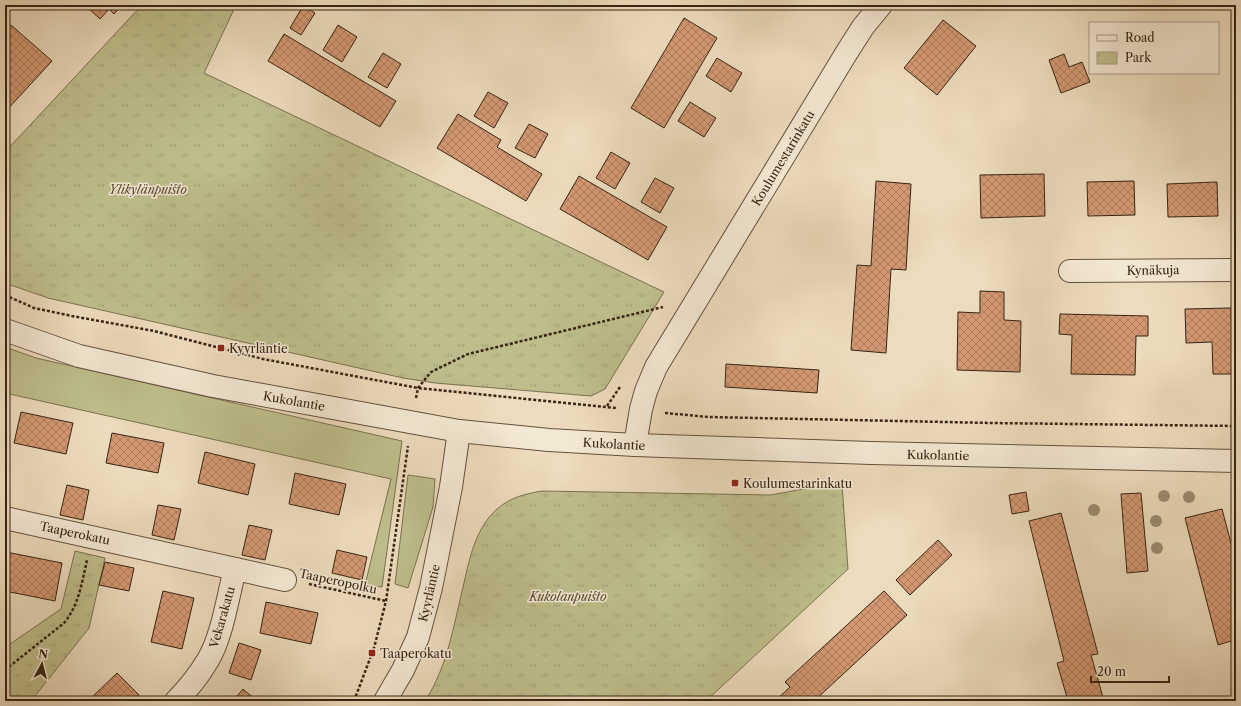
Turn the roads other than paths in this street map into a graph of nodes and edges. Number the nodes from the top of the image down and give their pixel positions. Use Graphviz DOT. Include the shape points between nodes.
graph roads {
  1 [pos="881,5"];
  2 [pos="1236,270"];
  3 [pos="1070,271"];
  4 [pos="5,330"];
  5 [pos="459,431"];
  6 [pos="635,445"];
  7 [pos="1236,461"];
  8 [pos="5,518"];
  9 [pos="235,569"];
  10 [pos="285,580"];
  11 [pos="176,701"];
  12 [pos="385,701"];
  1 -- 6 [label="street, Koulumestarinkatu" via="847,52 656,367 641,409"];
  2 -- 3 [label="street, Kynäkuja"];
  4 -- 5 [label="street, Kukolantie" via="79,356 232,390"];
  5 -- 6 [label="street, Kukolantie"];
  5 -- 12 [label="street, Kyyrläntie" via="431,588 418,637"];
  6 -- 7 [label="street, Kukolantie"];
  8 -- 9 [label="street, Taaperokatu"];
  9 -- 10 [label="street, Taaperokatu"];
  9 -- 11 [label="street, Vekarakatu" via="217,640 209,659"];
}
